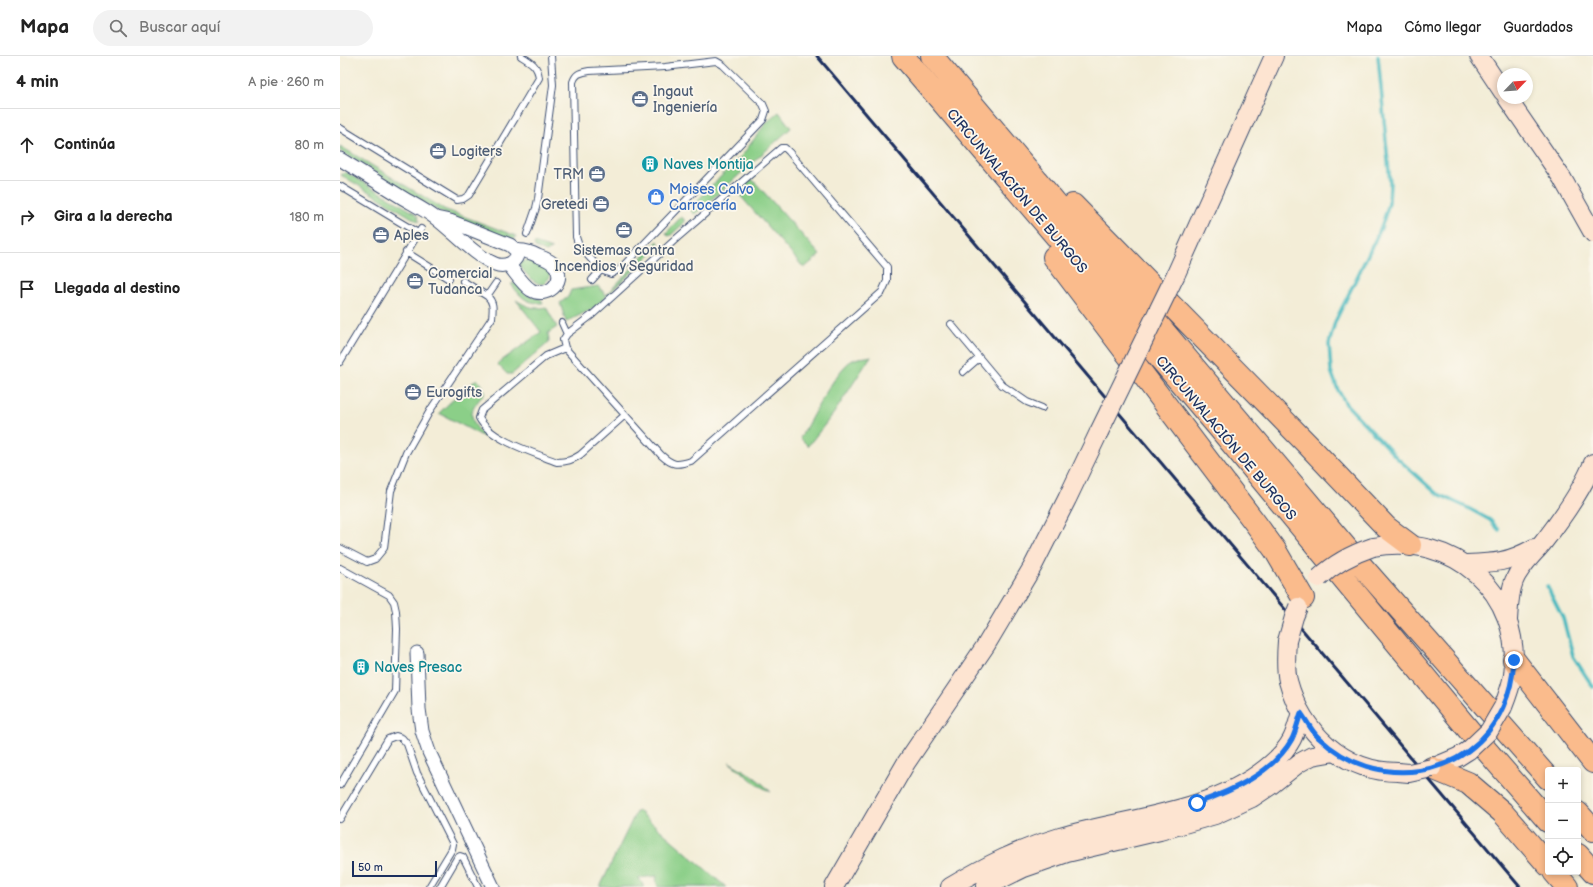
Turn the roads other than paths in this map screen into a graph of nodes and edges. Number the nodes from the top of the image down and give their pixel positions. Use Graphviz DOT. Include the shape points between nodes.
graph roads {
  1 [pos="521,56"];
  2 [pos="551,56"];
  3 [pos="903,56"];
  4 [pos="932,56"];
  5 [pos="1274,56"];
  6 [pos="1479,56"];
  7 [pos="953,81"];
  8 [pos="1497,83"];
  9 [pos="928,86"];
  10 [pos="1511,104"];
  11 [pos="340,128"];
  12 [pos="340,159"];
  13 [pos="340,186"];
  14 [pos="435,218"];
  15 [pos="1593,233"];
  16 [pos="527,234"];
  17 [pos="517,251"];
  18 [pos="406,252"];
  19 [pos="508,264"];
  20 [pos="601,270"];
  21 [pos="449,278"];
  22 [pos="592,280"];
  23 [pos="463,281"];
  24 [pos="496,283"];
  25 [pos="487,296"];
  26 [pos="562,323"];
  27 [pos="951,324"];
  28 [pos="567,334"];
  29 [pos="565,348"];
  30 [pos="979,358"];
  31 [pos="340,362"];
  32 [pos="963,372"];
  33 [pos="1042,408"];
  34 [pos="625,415"];
  35 [pos="1593,463"];
  36 [pos="1542,543"];
  37 [pos="1410,544"];
  38 [pos="340,548"];
  39 [pos="1464,564"];
  40 [pos="340,568"];
  41 [pos="1301,602"];
  42 [pos="1508,621"];
  43 [pos="417,653"];
  44 [pos="1514,660"];
  45 [pos="1301,713"];
  46 [pos="1335,752"];
  47 [pos="1593,762"];
  48 [pos="1432,768"];
  49 [pos="1545,775"];
  50 [pos="340,785"];
  51 [pos="1581,816"];
  52 [pos="1545,818"];
  53 [pos="340,819"];
  54 [pos="1593,830"];
  55 [pos="1581,858"];
  56 [pos="1545,862"];
  57 [pos="1593,872"];
  58 [pos="1557,875"];
  59 [pos="429,887"];
  60 [pos="440,887"];
  61 [pos="478,887"];
  62 [pos="493,887"];
  63 [pos="834,887"];
  64 [pos="950,887"];
  65 [pos="985,887"];
  66 [pos="1567,887"];
  1 -- 11 [label="lane" via="539,70 539,78 469,195 463,199 458,200"];
  2 -- 16 [label="lane" via="553,85 539,191"];
  3 -- 9 [label="highway, CIRCUNVALACIÓN DE BURGOS"];
  4 -- 7 [label="highway, CIRCUNVALACIÓN DE BURGOS"];
  5 -- 63 [label="main road, bridge" via="1176,274 1033,566 986,645 906,763"];
  6 -- 8 [label="main road"];
  7 -- 37 [label="highway" via="1386,527"];
  7 -- 49 [label="highway, CIRCUNVALACIÓN DE BURGOS" via="1354,557"];
  9 -- 41 [label="highway" via="968,149 1066,272 1275,550"];
  9 -- 52 [label="highway, CIRCUNVALACIÓN DE BURGOS" via="1219,428 1473,736"];
  10 -- 15 [label="main road" via="1562,178"];
  12 -- 14 [label="street"];
  13 -- 18 [label="lane" via="419,231"];
  14 -- 17 [label="street" via="450,220 510,244"];
  14 -- 19 [label="street" via="487,259 500,265"];
  17 -- 19 [label="street" via="515,260"];
  17 -- 19 [label="street" via="528,252 551,261 558,273 555,287 547,292 531,290"];
  18 -- 21 [label="lane"];
  18 -- 31 [label="lane"];
  20 -- 20 [label="lane" via="611,274 620,269 763,120 766,111 763,104 723,65 716,61 589,71 575,76 572,82 576,237 579,246"];
  20 -- 22 [label="lane"];
  23 -- 25 [label="lane"];
  24 -- 25 [label="lane"];
  25 -- 38 [label="lane" via="493,308 492,318 431,409 406,453 391,491 384,548 376,559 367,562"];
  26 -- 28 [label="lane"];
  27 -- 30 [label="lane"];
  28 -- 29 [label="lane" via="563,340"];
  28 -- 34 [label="lane" via="592,316 781,148 789,152 887,267 887,282 882,292 691,461 676,464 669,462"];
  29 -- 34 [label="lane"];
  29 -- 34 [label="lane" via="546,356 482,410 479,418 485,426 499,437 557,462 564,462 580,455"];
  30 -- 32 [label="lane"];
  30 -- 33 [label="lane" via="1007,388 1027,402"];
  35 -- 36 [label="main road" via="1569,505"];
  36 -- 39 [label="main road" via="1519,556 1495,563"];
  36 -- 42 [label="main road" via="1526,561 1515,580"];
  37 -- 39 [label="main road" via="1447,554"];
  37 -- 41 [label="main road, bridge" via="1373,547 1344,559 1328,569"];
  39 -- 42 [label="main road" via="1490,589"];
  40 -- 50 [label="lane" via="390,595 396,611 397,630 395,691"];
  41 -- 45 [label="main road, bridge" via="1287,641 1286,658 1288,680"];
  42 -- 44 [label="main road" via="1513,640"];
  43 -- 62 [label="street" via="422,731 429,752"];
  44 -- 47 [label="highway"];
  44 -- 48 [label="main road, bridge" via="1512,681 1503,707 1489,731 1469,750"];
  45 -- 46 [label="main road" via="1317,737"];
  45 -- 64 [label="main road" via="1292,739 1278,757 1243,784 1172,811 1090,829 1034,845 1006,856"];
  46 -- 48 [label="main road, bridge" via="1370,769 1409,773"];
  46 -- 65 [label="main road" via="1305,759 1252,798 1215,815 1066,853 1024,868"];
  48 -- 56 [label="highway" via="1468,783 1502,812"];
  51 -- 54 [label="highway"];
  53 -- 59 [label="lane" via="388,739 396,736 402,738 453,844"];
  55 -- 57 [label="highway"];
  58 -- 66 [label="highway"];
  60 -- 61 [label="lane" via="457,858 462,856"];
}
